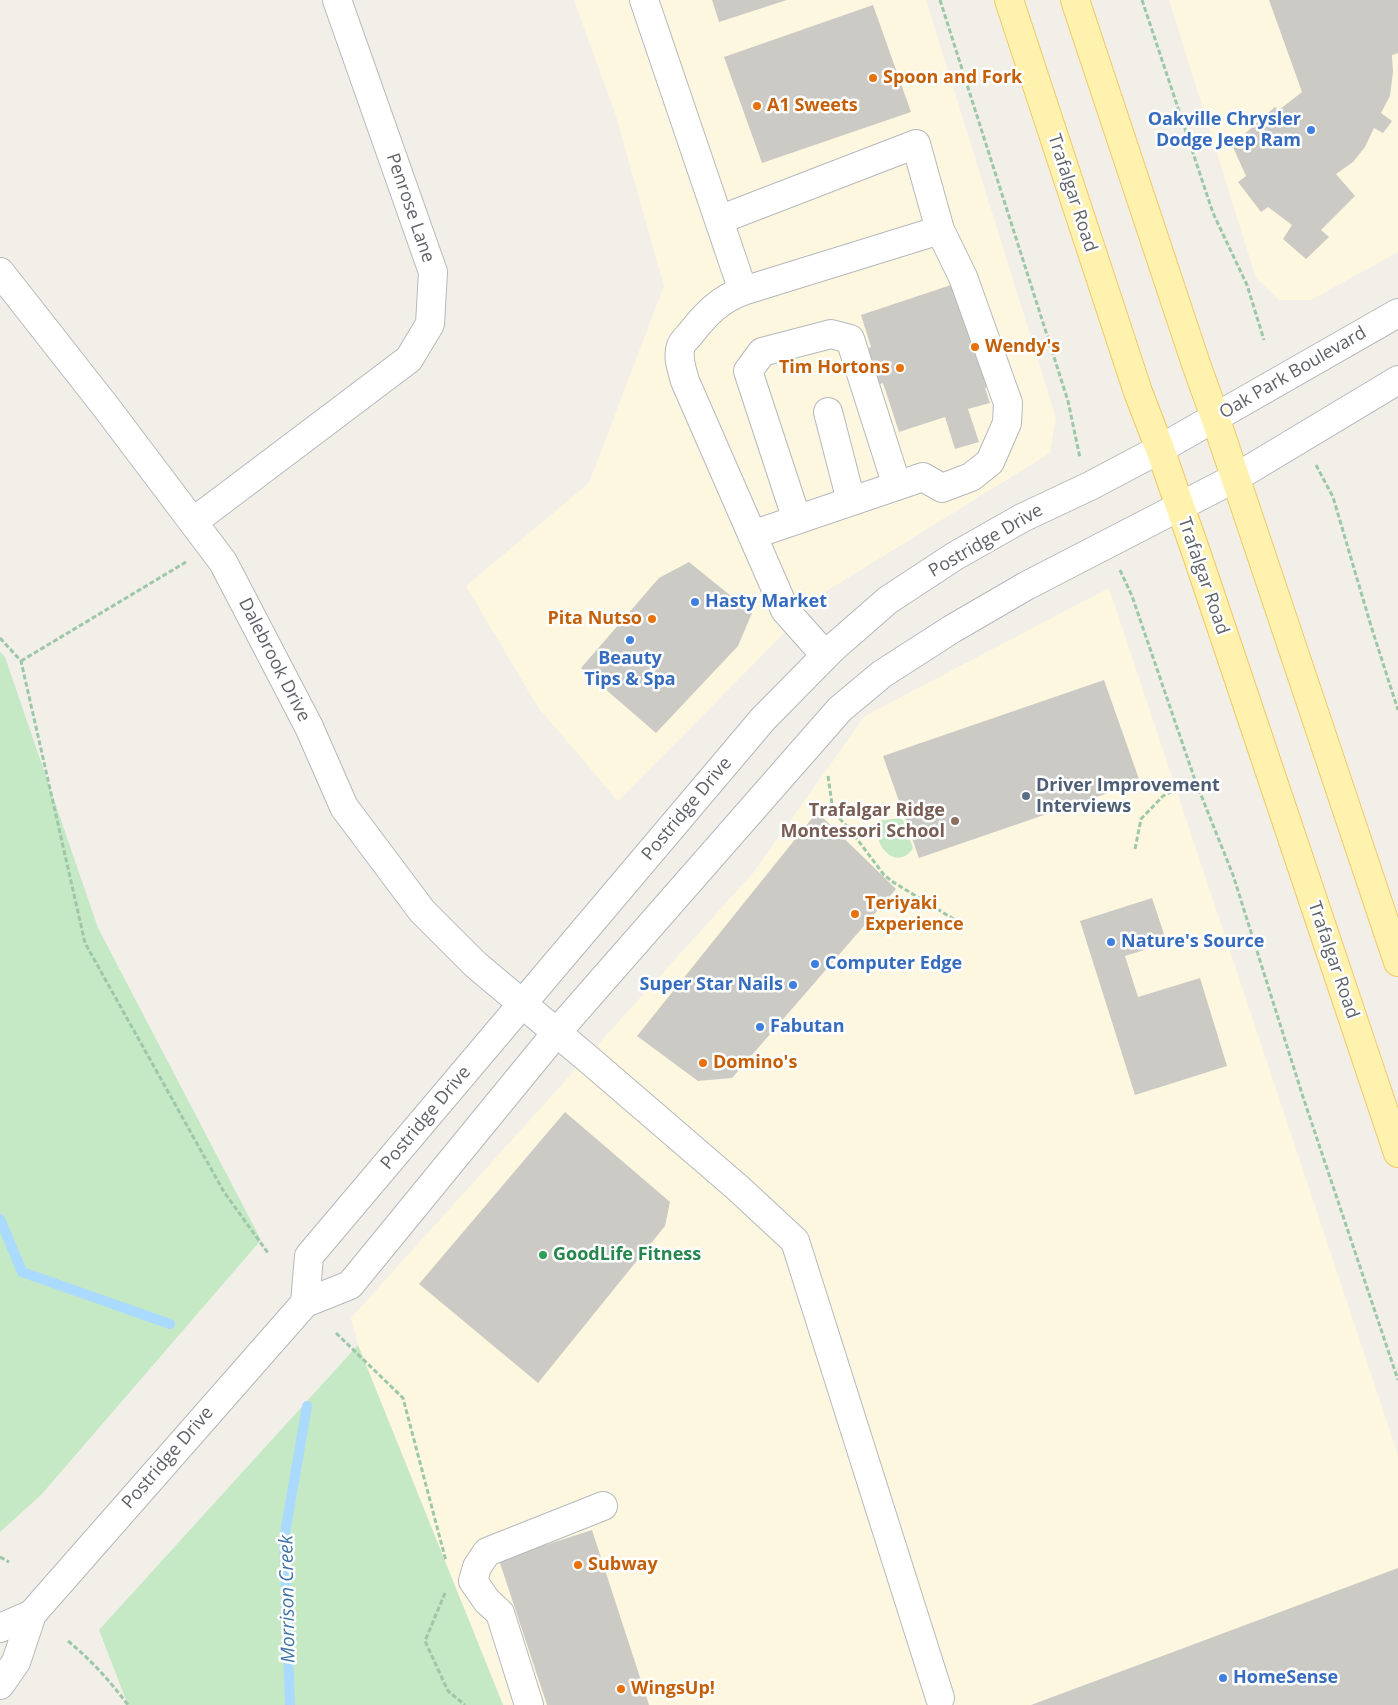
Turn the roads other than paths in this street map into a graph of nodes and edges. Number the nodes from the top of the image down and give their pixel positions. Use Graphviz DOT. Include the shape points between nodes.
graph roads {
  1 [pos="337,0"];
  2 [pos="644,0"];
  3 [pos="1009,0"];
  4 [pos="1075,0"];
  5 [pos="719,220"];
  6 [pos="940,230"];
  7 [pos="0,272"];
  8 [pos="742,292"];
  9 [pos="1398,313"];
  10 [pos="1398,380"];
  11 [pos="828,412"];
  12 [pos="1215,417"];
  13 [pos="1187,433"];
  14 [pos="1160,449"];
  15 [pos="1235,478"];
  16 [pos="897,486"];
  17 [pos="851,501"];
  18 [pos="1179,507"];
  19 [pos="797,520"];
  20 [pos="193,522"];
  21 [pos="752,535"];
  22 [pos="825,656"];
  23 [pos="1398,962"];
  24 [pos="522,1003"];
  25 [pos="557,1032"];
  26 [pos="1398,1153"];
  27 [pos="305,1303"];
  28 [pos="603,1506"];
  29 [pos="32,1614"];
  30 [pos="0,1628"];
  31 [pos="0,1685"];
  32 [pos="940,1698"];
  33 [pos="529,1705"];
  1 -- 20 [label="street, Penrose Lane" via="433,272 430,324 409,359"];
  2 -- 5 [label="street"];
  3 -- 14 [label="main road, Trafalgar Road" via="1138,392"];
  4 -- 12 [label="main road"];
  5 -- 6 [label="street" via="916,144"];
  5 -- 8 [label="street"];
  6 -- 8 [label="street"];
  6 -- 16 [label="street" via="963,277 1008,402 1007,423 990,462 971,477 942,488 923,477"];
  7 -- 20 [label="street, Dalebrook Drive"];
  8 -- 21 [label="street" via="716,305 702,319 681,345 679,357 684,381"];
  9 -- 12 [label="street, Oak Park Boulevard"];
  10 -- 15 [label="street"];
  11 -- 17 [label="street"];
  12 -- 13 [label="street, Oak Park Boulevard"];
  12 -- 15 [label="main road"];
  13 -- 14 [label="street, Postridge Drive"];
  14 -- 18 [label="main road, Trafalgar Road"];
  14 -- 22 [label="street, Postridge Drive" via="1022,518 955,556 888,600"];
  15 -- 18 [label="street, Postridge Drive"];
  15 -- 23 [label="main road"];
  16 -- 17 [label="street"];
  16 -- 19 [label="street" via="850,339 831,334 762,352 748,371"];
  17 -- 19 [label="street"];
  18 -- 25 [label="street, Postridge Drive" via="1026,586 952,629 861,691 807,746"];
  18 -- 26 [label="main road, Trafalgar Road"];
  19 -- 21 [label="street"];
  20 -- 24 [label="street, Dalebrook Drive" via="223,562 309,727 344,807 422,911 476,965"];
  21 -- 22 [label="street" via="785,610"];
  22 -- 24 [label="street, Postridge Drive" via="763,719"];
  24 -- 25 [label="street, Dalebrook Drive"];
  24 -- 27 [label="street, Postridge Drive" via="309,1256"];
  25 -- 27 [label="street, Postridge Drive" via="350,1285"];
  25 -- 32 [label="street, Dalebrook Drive" via="795,1241"];
  27 -- 29 [label="street, Postridge Drive"];
  28 -- 33 [label="street" via="487,1552 477,1567 473,1581 500,1613"];
  29 -- 30 [label="street, Postridge Drive"];
  29 -- 31 [label="street, Postridge Drive" via="16,1662"];
}
